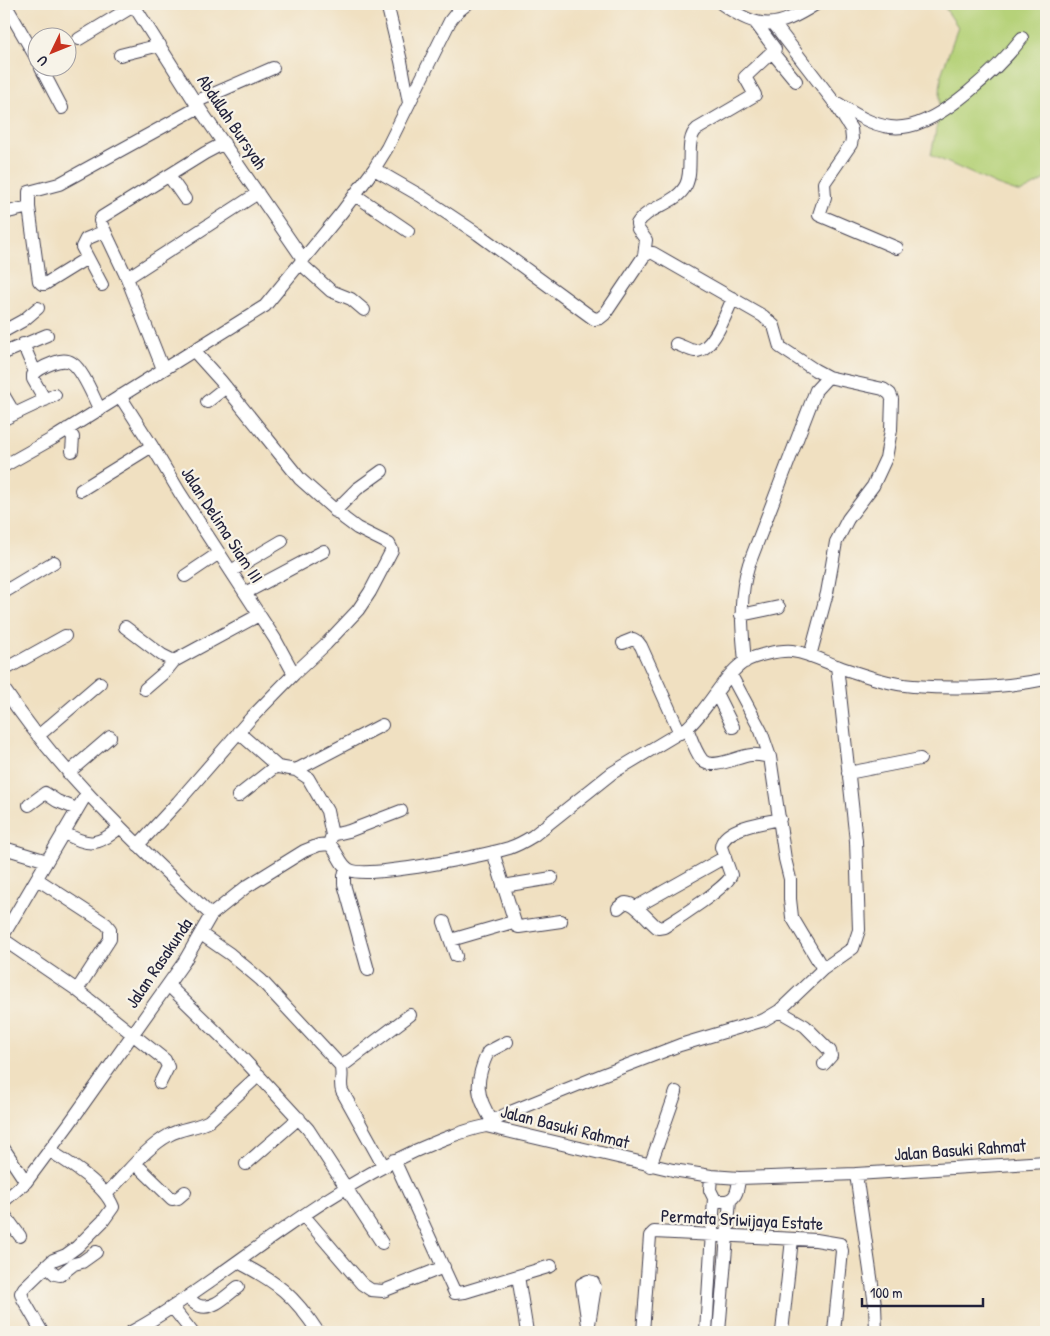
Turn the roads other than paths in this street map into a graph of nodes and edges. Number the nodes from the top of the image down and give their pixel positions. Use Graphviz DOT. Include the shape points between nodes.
graph roads {
  1 [pos="5,4"];
  2 [pos="387,4"];
  3 [pos="467,4"];
  4 [pos="722,4"];
  5 [pos="816,4"];
  6 [pos="134,5"];
  7 [pos="756,22"];
  8 [pos="774,24"];
  9 [pos="1022,38"];
  10 [pos="79,39"];
  11 [pos="28,44"];
  12 [pos="160,45"];
  13 [pos="772,52"];
  14 [pos="120,56"];
  15 [pos="273,68"];
  16 [pos="46,78"];
  17 [pos="796,81"];
  18 [pos="834,102"];
  19 [pos="409,103"];
  20 [pos="197,105"];
  21 [pos="62,108"];
  22 [pos="224,144"];
  23 [pos="374,169"];
  24 [pos="169,176"];
  25 [pos="258,192"];
  26 [pos="355,196"];
  27 [pos="186,200"];
  28 [pos="29,207"];
  29 [pos="4,213"];
  30 [pos="104,231"];
  31 [pos="408,231"];
  32 [pos="897,248"];
  33 [pos="644,256"];
  34 [pos="87,258"];
  35 [pos="302,261"];
  36 [pos="127,278"];
  37 [pos="102,285"];
  38 [pos="733,298"];
  39 [pos="38,308"];
  40 [pos="364,310"];
  41 [pos="4,331"];
  42 [pos="47,335"];
  43 [pos="23,344"];
  44 [pos="676,344"];
  45 [pos="194,352"];
  46 [pos="4,353"];
  47 [pos="163,369"];
  48 [pos="35,372"];
  49 [pos="828,377"];
  50 [pos="226,387"];
  51 [pos="4,396"];
  52 [pos="120,396"];
  53 [pos="207,402"];
  54 [pos="100,410"];
  55 [pos="9,416"];
  56 [pos="67,429"];
  57 [pos="152,446"];
  58 [pos="72,451"];
  59 [pos="4,466"];
  60 [pos="382,471"];
  61 [pos="81,490"];
  62 [pos="335,511"];
  63 [pos="282,541"];
  64 [pos="324,551"];
  65 [pos="220,553"];
  66 [pos="54,562"];
  67 [pos="231,571"];
  68 [pos="185,576"];
  69 [pos="4,592"];
  70 [pos="245,593"];
  71 [pos="779,607"];
  72 [pos="259,615"];
  73 [pos="741,615"];
  74 [pos="125,628"];
  75 [pos="65,636"];
  76 [pos="623,643"];
  77 [pos="810,656"];
  78 [pos="174,661"];
  79 [pos="745,662"];
  80 [pos="837,666"];
  81 [pos="4,670"];
  82 [pos="294,674"];
  83 [pos="731,675"];
  84 [pos="1046,679"];
  85 [pos="100,683"];
  86 [pos="145,689"];
  87 [pos="4,690"];
  88 [pos="716,693"];
  89 [pos="382,724"];
  90 [pos="734,727"];
  91 [pos="683,730"];
  92 [pos="238,732"];
  93 [pos="38,736"];
  94 [pos="110,737"];
  95 [pos="770,756"];
  96 [pos="920,759"];
  97 [pos="276,766"];
  98 [pos="296,770"];
  99 [pos="68,773"];
  100 [pos="848,773"];
  101 [pos="87,794"];
  102 [pos="238,796"];
  103 [pos="29,805"];
  104 [pos="77,809"];
  105 [pos="401,811"];
  106 [pos="780,819"];
  107 [pos="119,828"];
  108 [pos="63,832"];
  109 [pos="330,839"];
  110 [pos="138,846"];
  111 [pos="4,848"];
  112 [pos="493,852"];
  113 [pos="725,857"];
  114 [pos="47,861"];
  115 [pos="346,867"];
  116 [pos="552,878"];
  117 [pos="37,879"];
  118 [pos="503,886"];
  119 [pos="636,907"];
  120 [pos="618,908"];
  121 [pos="211,915"];
  122 [pos="561,921"];
  123 [pos="444,922"];
  124 [pos="513,922"];
  125 [pos="4,934"];
  126 [pos="202,934"];
  127 [pos="4,940"];
  128 [pos="451,940"];
  129 [pos="456,956"];
  130 [pos="823,969"];
  131 [pos="368,970"];
  132 [pos="168,984"];
  133 [pos="77,990"];
  134 [pos="779,1012"];
  135 [pos="410,1015"];
  136 [pos="132,1035"];
  137 [pos="506,1042"];
  138 [pos="824,1064"];
  139 [pos="342,1068"];
  140 [pos="259,1075"];
  141 [pos="160,1083"];
  142 [pos="676,1092"];
  143 [pos="299,1118"];
  144 [pos="489,1124"];
  145 [pos="4,1149"];
  146 [pos="50,1151"];
  147 [pos="1046,1162"];
  148 [pos="389,1163"];
  149 [pos="136,1164"];
  150 [pos="246,1164"];
  151 [pos="650,1166"];
  152 [pos="856,1174"];
  153 [pos="710,1176"];
  154 [pos="739,1178"];
  155 [pos="26,1182"];
  156 [pos="345,1188"];
  157 [pos="185,1192"];
  158 [pos="106,1194"];
  159 [pos="714,1198"];
  160 [pos="730,1200"];
  161 [pos="4,1201"];
  162 [pos="4,1214"];
  163 [pos="304,1216"];
  164 [pos="712,1234"];
  165 [pos="20,1236"];
  166 [pos="728,1236"];
  167 [pos="792,1239"];
  168 [pos="382,1243"];
  169 [pos="96,1252"];
  170 [pos="238,1262"];
  171 [pos="46,1266"];
  172 [pos="551,1266"];
  173 [pos="444,1267"];
  174 [pos="518,1276"];
  175 [pos="238,1287"];
  176 [pos="187,1298"];
  177 [pos="173,1308"];
  178 [pos="150,1327"];
  179 [pos="42,1332"];
  180 [pos="131,1332"];
  181 [pos="192,1332"];
  182 [pos="318,1332"];
  183 [pos="527,1332"];
  184 [pos="643,1332"];
  185 [pos="706,1332"];
  186 [pos="719,1332"];
  187 [pos="782,1332"];
  188 [pos="834,1332"];
  189 [pos="876,1332"];
  1 -- 11 [label="street"];
  2 -- 19 [label="street"];
  3 -- 19 [label="street" via="450,21"];
  4 -- 7 [label="street"];
  5 -- 8 [label="street"];
  6 -- 10 [label="street"];
  6 -- 12 [label="street, Abdullah Bursyah"];
  7 -- 8 [label="street"];
  7 -- 13 [label="street" via="775,48"];
  8 -- 18 [label="street"];
  9 -- 18 [label="street" via="981,81 937,115 916,124 903,127 874,122"];
  12 -- 14 [label="street"];
  12 -- 20 [label="street, Abdullah Bursyah"];
  13 -- 17 [label="street"];
  13 -- 33 [label="street" via="745,77 754,96 692,134 689,174 684,188 675,198 644,215 638,222 637,228 646,240"];
  15 -- 20 [label="street"];
  16 -- 21 [label="street"];
  18 -- 32 [label="street" via="851,129 852,139 824,183 825,197 819,214"];
  19 -- 23 [label="street"];
  20 -- 22 [label="street, Abdullah Bursyah"];
  20 -- 28 [label="street" via="59,184 29,192"];
  22 -- 24 [label="street"];
  22 -- 25 [label="street, Abdullah Bursyah"];
  23 -- 26 [label="street"];
  23 -- 33 [label="street" via="478,234 594,319 605,314"];
  24 -- 27 [label="street"];
  24 -- 30 [label="street" via="102,217 100,222"];
  25 -- 35 [label="street, Abdullah Bursyah"];
  25 -- 36 [label="street"];
  26 -- 31 [label="street"];
  26 -- 35 [label="street"];
  28 -- 29 [label="street"];
  28 -- 34 [label="street" via="42,284"];
  30 -- 34 [label="street" via="83,243"];
  30 -- 36 [label="street"];
  33 -- 38 [label="street" via="651,253 661,257"];
  34 -- 37 [label="street"];
  35 -- 40 [label="street, Abdullah Bursyah" via="330,291 351,299"];
  35 -- 45 [label="street" via="265,306"];
  36 -- 47 [label="street"];
  38 -- 44 [label="street" via="712,341 705,348 693,351"];
  38 -- 49 [label="street" via="772,323 780,347"];
  39 -- 41 [label="street"];
  42 -- 43 [label="street"];
  43 -- 46 [label="street"];
  43 -- 48 [label="street"];
  45 -- 47 [label="street"];
  45 -- 50 [label="street"];
  47 -- 52 [label="street"];
  48 -- 54 [label="street" via="55,362 70,362 82,375"];
  48 -- 55 [label="street" via="33,379 50,398"];
  49 -- 73 [label="street" via="816,390 749,564 743,583"];
  49 -- 77 [label="street" via="883,389 890,394 891,430 881,472 836,542 833,570"];
  50 -- 53 [label="street"];
  50 -- 62 [label="street" via="288,465"];
  51 -- 55 [label="street"];
  52 -- 54 [label="street"];
  52 -- 57 [label="street, Jalan Delima Siam III"];
  54 -- 56 [label="street"];
  56 -- 58 [label="street" via="73,437"];
  56 -- 59 [label="street"];
  57 -- 61 [label="street"];
  57 -- 65 [label="street, Jalan Delima Siam III"];
  60 -- 62 [label="street" via="356,489"];
  62 -- 82 [label="street" via="357,528 389,544 392,550 358,610"];
  63 -- 67 [label="street"];
  64 -- 70 [label="street"];
  65 -- 67 [label="street, Jalan Delima Siam III"];
  65 -- 68 [label="street"];
  66 -- 69 [label="street"];
  67 -- 70 [label="street, Jalan Delima Siam III"];
  70 -- 72 [label="street, Jalan Delima Siam III"];
  71 -- 73 [label="street"];
  72 -- 78 [label="street"];
  72 -- 82 [label="street, Jalan Delima Siam III"];
  73 -- 79 [label="street"];
  74 -- 78 [label="street"];
  75 -- 81 [label="street"];
  76 -- 91 [label="street" via="633,640 641,646"];
  77 -- 79 [label="street" via="786,651"];
  77 -- 80 [label="street"];
  78 -- 86 [label="street"];
  79 -- 83 [label="street"];
  80 -- 84 [label="street" via="914,686 967,687"];
  80 -- 100 [label="street"];
  82 -- 92 [label="street"];
  83 -- 88 [label="street"];
  83 -- 95 [label="street" via="761,731"];
  85 -- 93 [label="street"];
  87 -- 93 [label="street, Jalan Rasakunda"];
  88 -- 90 [label="street"];
  88 -- 91 [label="street"];
  89 -- 98 [label="street"];
  91 -- 95 [label="street" via="702,760 709,764 754,755"];
  91 -- 112 [label="street" via="608,776 533,836"];
  92 -- 97 [label="street"];
  92 -- 110 [label="street"];
  93 -- 99 [label="street, Jalan Rasakunda"];
  94 -- 99 [label="street"];
  95 -- 106 [label="street"];
  96 -- 100 [label="street"];
  97 -- 98 [label="street"];
  97 -- 102 [label="street"];
  98 -- 109 [label="street" via="308,778 324,805"];
  99 -- 101 [label="street, Jalan Rasakunda"];
  100 -- 130 [label="street" via="856,841 859,930 853,948"];
  101 -- 104 [label="street"];
  101 -- 107 [label="street, Jalan Rasakunda"];
  103 -- 104 [label="street" via="45,793"];
  104 -- 108 [label="street"];
  105 -- 109 [label="street"];
  106 -- 113 [label="street" via="727,835 721,844"];
  106 -- 130 [label="street" via="790,879 792,917"];
  107 -- 108 [label="street" via="106,839 94,843 80,841"];
  107 -- 110 [label="street, Jalan Rasakunda"];
  108 -- 114 [label="street"];
  109 -- 115 [label="street"];
  109 -- 121 [label="street" via="246,887"];
  110 -- 121 [label="street, Jalan Rasakunda"];
  111 -- 114 [label="street"];
  112 -- 115 [label="street" via="371,872 355,872"];
  112 -- 118 [label="street"];
  113 -- 119 [label="street"];
  113 -- 119 [label="street" via="731,875 729,880 664,927 658,928"];
  114 -- 117 [label="street"];
  115 -- 131 [label="street" via="344,884"];
  116 -- 118 [label="street"];
  117 -- 125 [label="street"];
  117 -- 133 [label="street" via="106,924 110,930 110,939"];
  118 -- 124 [label="street"];
  119 -- 120 [label="street" via="626,903"];
  121 -- 126 [label="street, Jalan Rasakunda"];
  122 -- 124 [label="street" via="519,927"];
  123 -- 128 [label="street"];
  124 -- 128 [label="street"];
  126 -- 132 [label="street, Jalan Rasakunda"];
  126 -- 139 [label="street" via="261,980"];
  127 -- 133 [label="street"];
  128 -- 129 [label="street"];
  130 -- 134 [label="street"];
  132 -- 136 [label="street, Jalan Rasakunda"];
  132 -- 140 [label="street"];
  133 -- 136 [label="street"];
  134 -- 138 [label="street" via="805,1026 830,1051 831,1056"];
  134 -- 144 [label="street" via="753,1024 680,1045 602,1075"];
  135 -- 139 [label="street"];
  136 -- 141 [label="street" via="167,1062 168,1067"];
  136 -- 146 [label="street, Jalan Rasakunda"];
  137 -- 144 [label="street" via="488,1052 478,1081"];
  139 -- 148 [label="street" via="342,1091"];
  140 -- 143 [label="street"];
  140 -- 149 [label="street" via="209,1121 170,1134"];
  142 -- 151 [label="street"];
  143 -- 150 [label="street"];
  143 -- 156 [label="street"];
  144 -- 148 [label="street, Jalan Basuki Rahmat" via="453,1135"];
  144 -- 151 [label="street, Jalan Basuki Rahmat"];
  145 -- 155 [label="street"];
  146 -- 155 [label="street, Jalan Rasakunda"];
  146 -- 158 [label="street"];
  147 -- 152 [label="street, Jalan Basuki Rahmat"];
  148 -- 156 [label="street, Jalan Basuki Rahmat"];
  148 -- 173 [label="street"];
  149 -- 157 [label="street" via="172,1200"];
  149 -- 158 [label="street"];
  151 -- 153 [label="street, Jalan Basuki Rahmat"];
  152 -- 154 [label="street, Jalan Basuki Rahmat"];
  152 -- 189 [label="street"];
  153 -- 154 [label="street, Jalan Basuki Rahmat"];
  153 -- 159 [label="street" via="710,1190"];
  154 -- 160 [label="street" via="738,1192"];
  155 -- 161 [label="street, Jalan Rasakunda"];
  156 -- 163 [label="street, Jalan Basuki Rahmat"];
  156 -- 168 [label="street"];
  158 -- 171 [label="street" via="112,1210 77,1247"];
  159 -- 160 [label="street"];
  159 -- 164 [label="street"];
  160 -- 166 [label="street"];
  162 -- 165 [label="street"];
  163 -- 170 [label="street, Jalan Basuki Rahmat"];
  163 -- 173 [label="street" via="362,1284 371,1290 383,1291"];
  164 -- 166 [label="street, Permata Sriwijaya Estate"];
  164 -- 184 [label="street, Permata Sriwijaya Estate" via="651,1234"];
  164 -- 185 [label="street"];
  166 -- 167 [label="street, Permata Sriwijaya Estate"];
  166 -- 186 [label="street"];
  167 -- 187 [label="street"];
  167 -- 188 [label="street, Permata Sriwijaya Estate" via="838,1243 842,1248"];
  169 -- 171 [label="street" via="60,1275"];
  170 -- 176 [label="street, Jalan Basuki Rahmat"];
  170 -- 182 [label="street" via="274,1282 288,1294"];
  171 -- 179 [label="street" via="21,1294"];
  172 -- 174 [label="street"];
  173 -- 174 [label="street" via="457,1294"];
  174 -- 183 [label="street"];
  175 -- 176 [label="street" via="216,1304 198,1305"];
  176 -- 177 [label="street, Jalan Basuki Rahmat"];
  177 -- 178 [label="street, Jalan Basuki Rahmat"];
  177 -- 181 [label="street"];
  178 -- 180 [label="street, Jalan Basuki Rahmat"];
}
